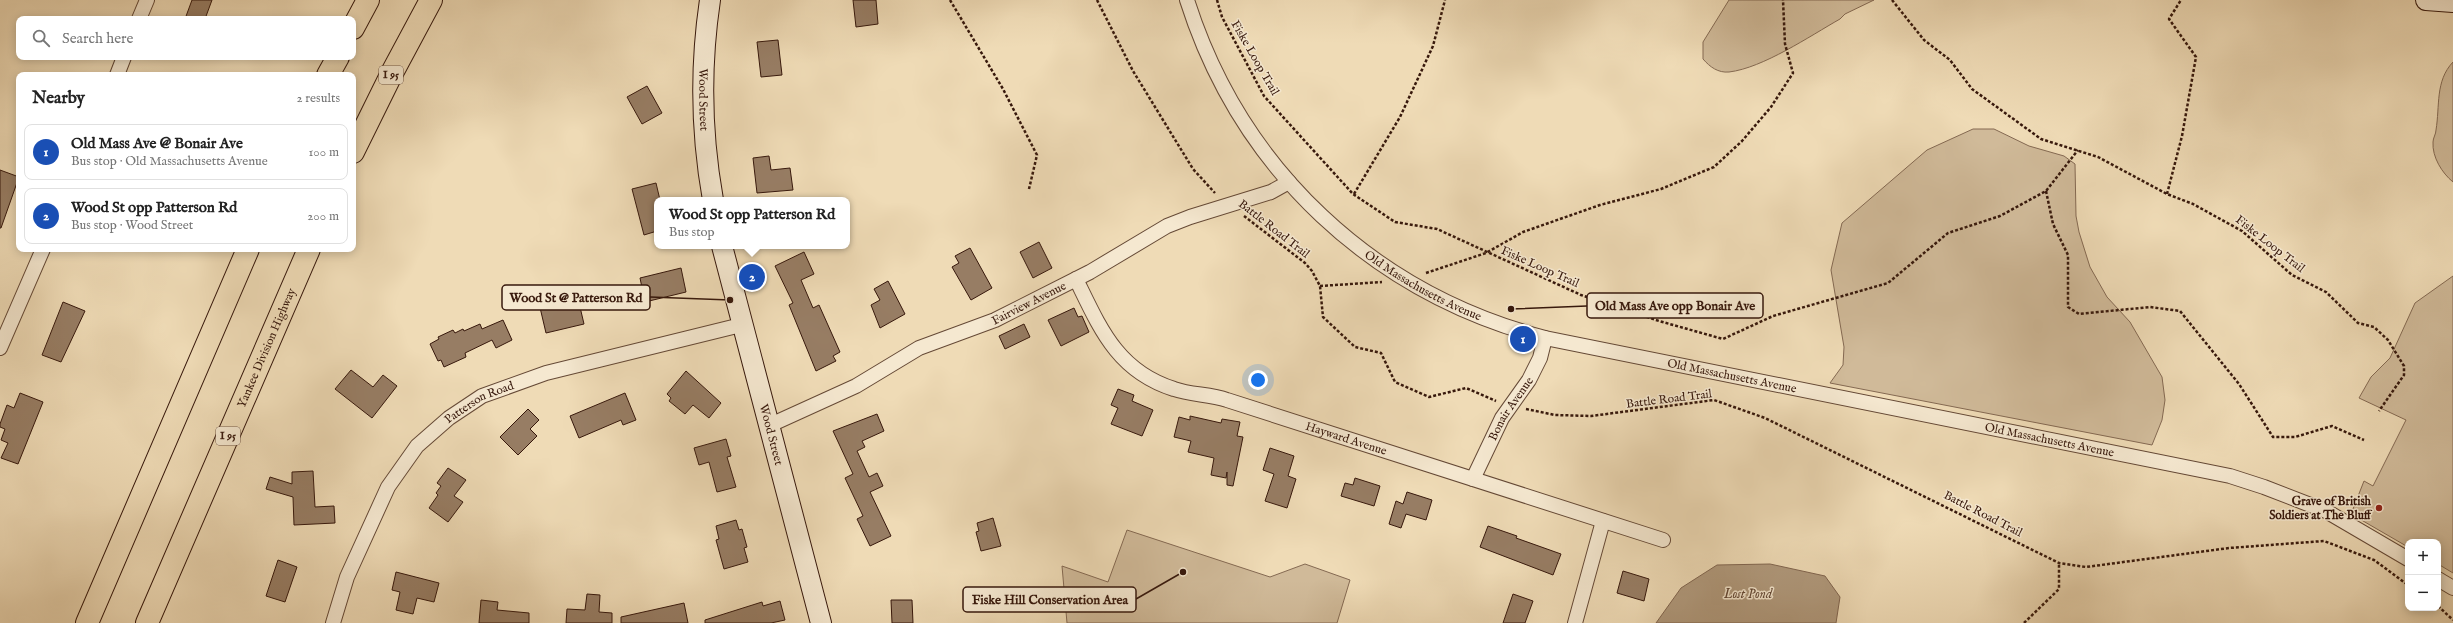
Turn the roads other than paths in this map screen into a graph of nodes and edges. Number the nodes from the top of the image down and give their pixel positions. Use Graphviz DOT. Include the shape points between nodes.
graph roads {
  1 [pos="147,0"];
  2 [pos="368,0"];
  3 [pos="432,0"];
  4 [pos="710,0"];
  5 [pos="1187,0"];
  6 [pos="2426,0"];
  7 [pos="2453,2"];
  8 [pos="140,16"];
  9 [pos="356,22"];
  10 [pos="123,60"];
  11 [pos="336,60"];
  12 [pos="118,72"];
  13 [pos="330,72"];
  14 [pos="356,146"];
  15 [pos="1289,182"];
  16 [pos="713,197"];
  17 [pos="723,249"];
  18 [pos="42,252"];
  19 [pos="247,252"];
  20 [pos="308,252"];
  21 [pos="1076,279"];
  22 [pos="741,325"];
  23 [pos="1545,338"];
  24 [pos="0,348"];
  25 [pos="768,426"];
  26 [pos="1473,479"];
  27 [pos="1603,521"];
  28 [pos="1663,540"];
  29 [pos="2405,557"];
  30 [pos="2441,581"];
  31 [pos="2453,588"];
  32 [pos="86,623"];
  33 [pos="147,623"];
  34 [pos="333,623"];
  35 [pos="821,623"];
  36 [pos="1575,623"];
  1 -- 8 [label="street"];
  2 -- 9 [label="highway"];
  3 -- 14 [label="highway, I 95"];
  4 -- 16 [label="street, Wood Street" via="704,46 702,94"];
  5 -- 15 [label="street, Old Massachusetts Avenue" via="1207,53 1230,100"];
  6 -- 7 [label="street"];
  10 -- 12 [label="street"];
  11 -- 13 [label="highway"];
  15 -- 21 [label="street, Fairview Avenue" via="1271,192 1167,226"];
  15 -- 23 [label="street, Old Massachusetts Avenue" via="1335,229 1393,273 1469,313"];
  17 -- 22 [label="street, Wood Street"];
  18 -- 24 [label="street"];
  19 -- 32 [label="highway"];
  20 -- 33 [label="highway, Yankee Division Highway / I 95"];
  21 -- 25 [label="street, Fairview Avenue" via="988,323 919,348 856,386"];
  21 -- 26 [label="street, Hayward Avenue" via="1113,348 1133,367 1158,382 1174,389 1227,400"];
  22 -- 25 [label="street, Wood Street"];
  22 -- 34 [label="street, Patterson Road" via="546,373 482,396 449,418 417,446 388,487 347,577"];
  23 -- 26 [label="street, Bonair Avenue" via="1540,358 1529,380 1502,418"];
  23 -- 29 [label="street, Old Massachusetts Avenue" via="2230,476 2326,511"];
  25 -- 35 [label="street, Wood Street"];
  26 -- 27 [label="street, Hayward Avenue"];
  27 -- 28 [label="street, Hayward Avenue"];
  27 -- 36 [label="street"];
  30 -- 31 [label="street"];
}
